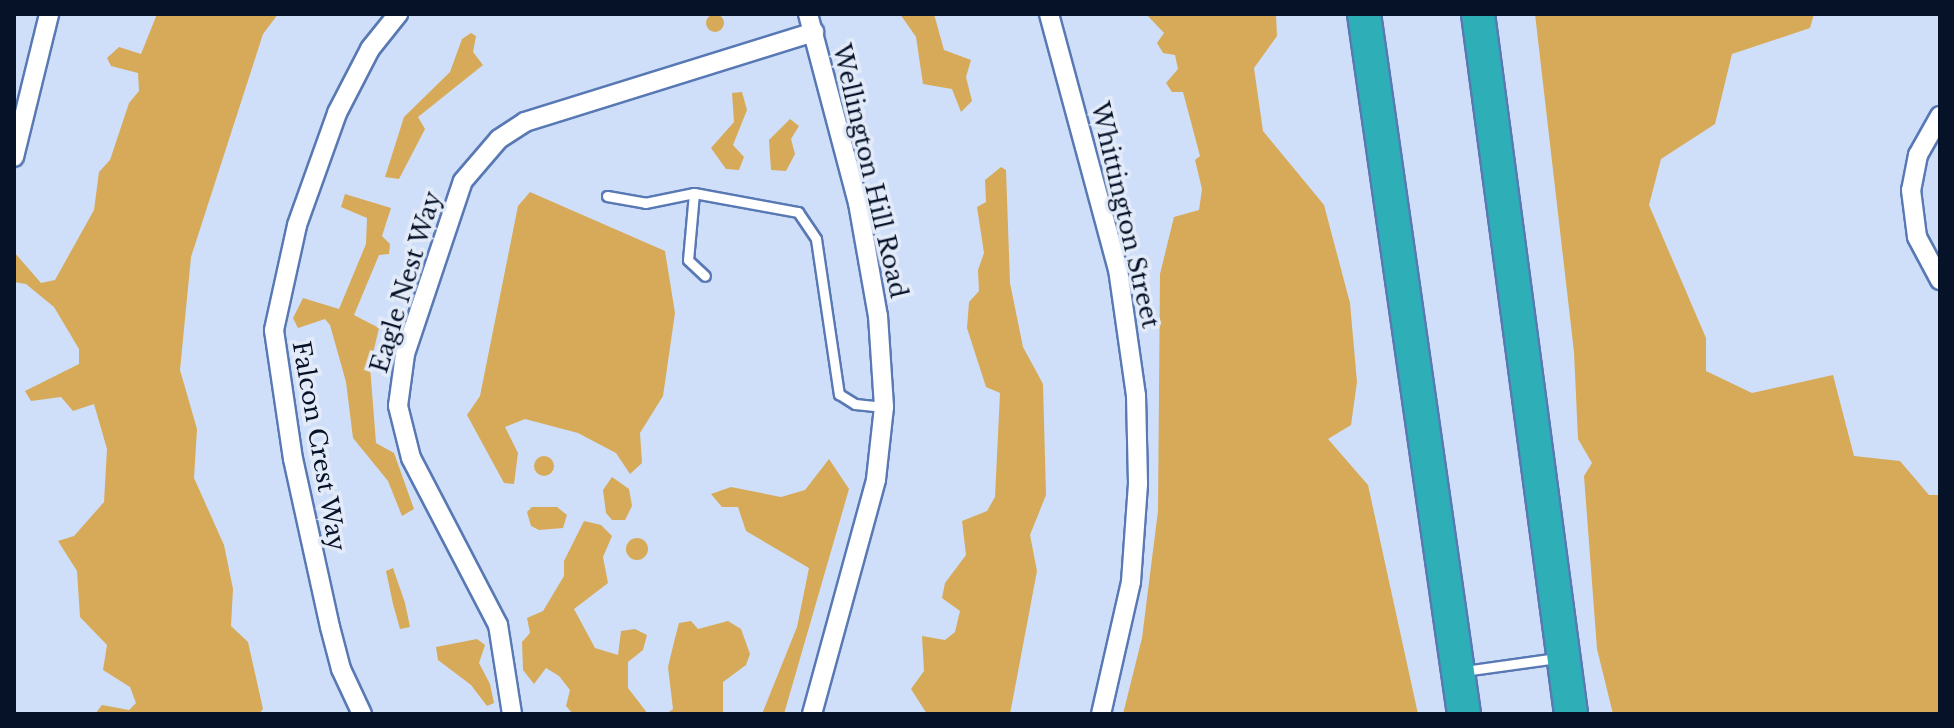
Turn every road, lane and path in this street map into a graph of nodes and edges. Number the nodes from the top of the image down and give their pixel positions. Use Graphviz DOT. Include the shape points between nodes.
graph roads {
  1 [pos="49,14"];
  2 [pos="398,14"];
  3 [pos="1049,14"];
  4 [pos="1364,14"];
  5 [pos="1478,14"];
  6 [pos="811,23"];
  7 [pos="1940,116"];
  8 [pos="14,157"];
  9 [pos="694,193"];
  10 [pos="607,196"];
  11 [pos="705,276"];
  12 [pos="1940,280"];
  13 [pos="884,407"];
  14 [pos="1564,657"];
  15 [pos="1458,672"];
  16 [pos="362,714"];
  17 [pos="512,714"];
  18 [pos="812,714"];
  19 [pos="1101,714"];
  20 [pos="1464,714"];
  21 [pos="1571,714"];
  1 -- 8 [label="street"];
  2 -- 16 [label="street, Falcon Crest Way" via="370,49 342,99 297,225 274,330 293,459 330,627 341,669"];
  3 -- 19 [label="street, Whittington Street" via="1118,269 1136,395 1133,567"];
  4 -- 15 [label="highway"];
  5 -- 14 [label="highway"];
  6 -- 13 [label="street, Wellington Hill Road" via="870,266"];
  6 -- 17 [label="street, Eagle Nest Way" via="525,122 499,139 463,181 405,354 398,406 411,458 498,625"];
  7 -- 12 [label="street" via="1918,155 1911,190 1917,237"];
  9 -- 10 [label="lane" via="645,203"];
  9 -- 11 [label="lane" via="688,260"];
  9 -- 13 [label="lane" via="781,205 809,223 839,394 855,404"];
  13 -- 18 [label="street, Wellington Hill Road" via="876,480"];
  14 -- 15 [label="lane"];
  14 -- 21 [label="highway"];
  15 -- 20 [label="highway"];
}
